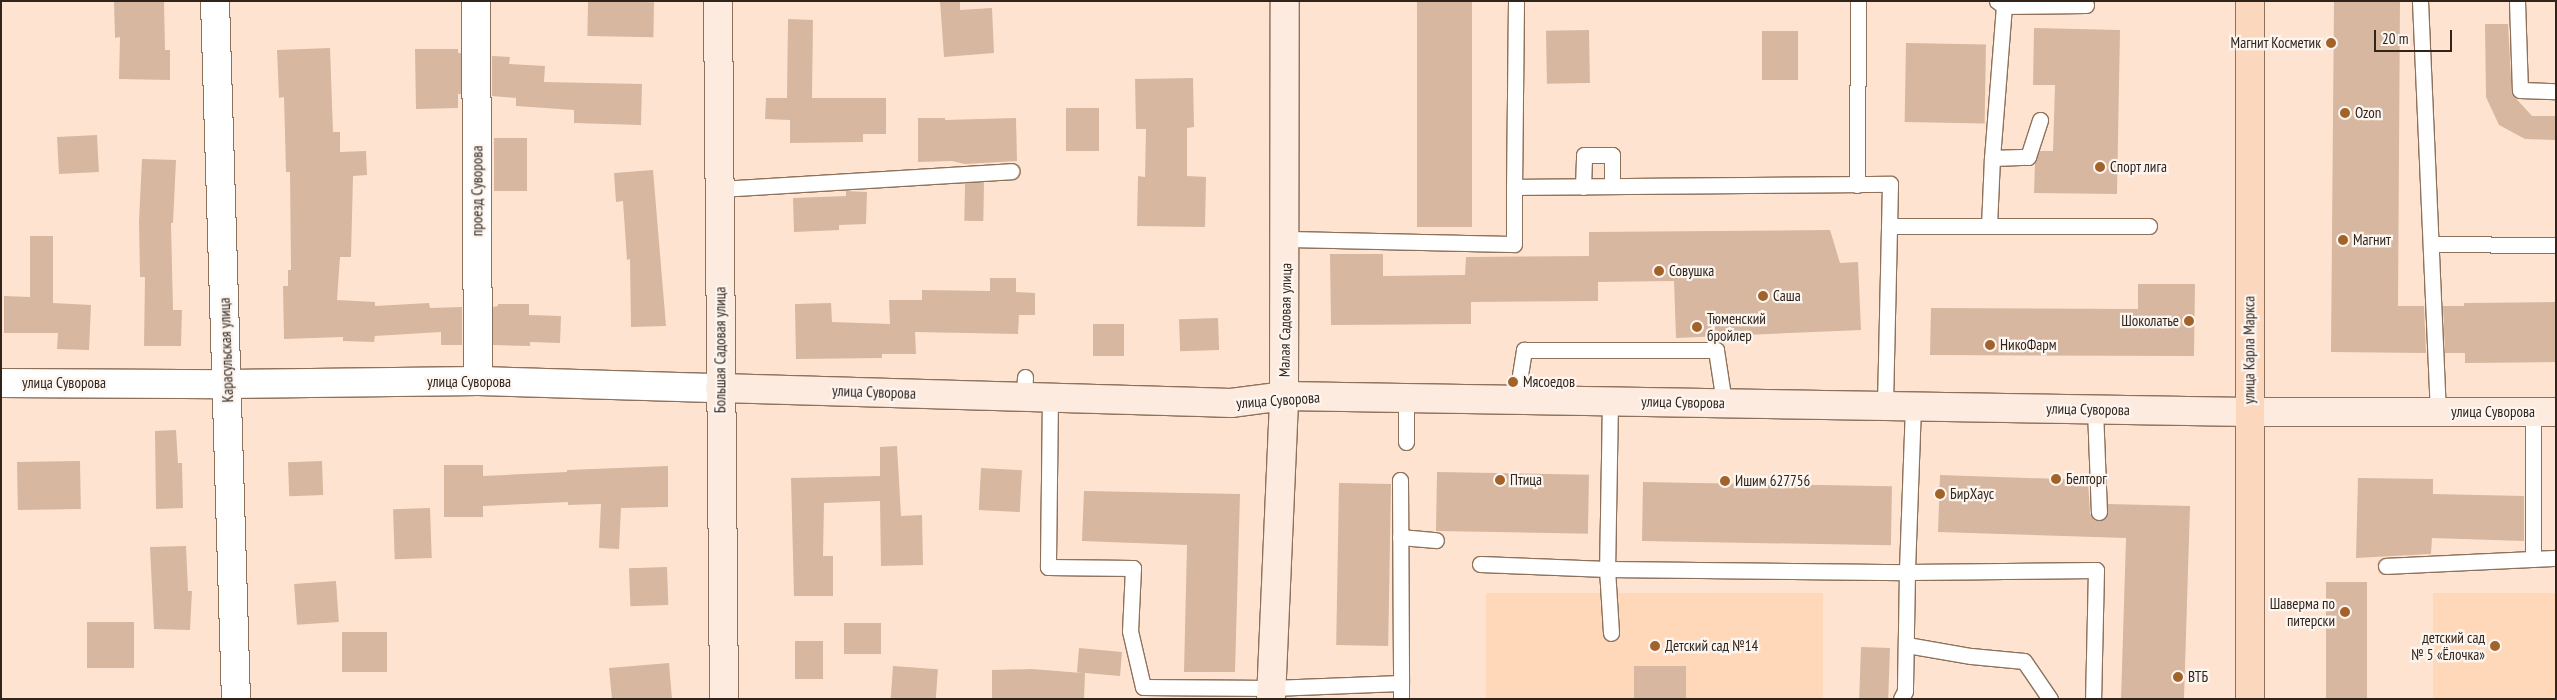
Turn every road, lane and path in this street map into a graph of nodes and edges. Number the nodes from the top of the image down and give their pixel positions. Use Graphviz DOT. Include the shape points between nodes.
graph roads {
  1 [pos="214,1"];
  2 [pos="476,1"];
  3 [pos="718,1"];
  4 [pos="1285,1"];
  5 [pos="1516,1"];
  6 [pos="1858,1"];
  7 [pos="2250,1"];
  8 [pos="2420,1"];
  9 [pos="2517,1"];
  10 [pos="2000,4"];
  11 [pos="2086,5"];
  12 [pos="2556,91"];
  13 [pos="2040,120"];
  14 [pos="1992,158"];
  15 [pos="1011,172"];
  16 [pos="1857,185"];
  17 [pos="1612,186"];
  18 [pos="1514,187"];
  19 [pos="1583,187"];
  20 [pos="719,189"];
  21 [pos="1889,226"];
  22 [pos="1989,226"];
  23 [pos="2149,226"];
  24 [pos="1286,239"];
  25 [pos="2432,244"];
  26 [pos="2556,244"];
  27 [pos="478,382"];
  28 [pos="1,383"];
  29 [pos="227,384"];
  30 [pos="720,388"];
  31 [pos="1033,390"];
  32 [pos="1284,396"];
  33 [pos="1406,398"];
  34 [pos="1516,400"];
  35 [pos="1610,401"];
  36 [pos="1724,402"];
  37 [pos="1885,405"];
  38 [pos="1913,406"];
  39 [pos="2095,409"];
  40 [pos="2248,412"];
  41 [pos="2438,412"];
  42 [pos="2545,412"];
  43 [pos="1406,442"];
  44 [pos="1400,480"];
  45 [pos="2099,512"];
  46 [pos="1400,537"];
  47 [pos="1436,540"];
  48 [pos="2556,558"];
  49 [pos="2533,559"];
  50 [pos="1480,564"];
  51 [pos="2386,566"];
  52 [pos="1606,568"];
  53 [pos="1907,572"];
  54 [pos="1611,634"];
  55 [pos="1907,645"];
  56 [pos="1401,683"];
  57 [pos="1272,693"];
  58 [pos="236,699"];
  59 [pos="724,699"];
  60 [pos="1401,699"];
  61 [pos="1900,699"];
  62 [pos="2050,699"];
  63 [pos="2093,699"];
  64 [pos="2250,699"];
  1 -- 29 [label="street, Карасульская улица"];
  2 -- 27 [label="street, проезд Суворова"];
  3 -- 20 [label="street, Большая Садовая улица"];
  4 -- 24 [label="street, Малая Садовая улица"];
  5 -- 18 [label="lane"];
  6 -- 16 [label="lane"];
  7 -- 40 [label="main road, улица Карла Маркса"];
  8 -- 25 [label="lane"];
  9 -- 12 [label="lane" via="2520,90"];
  10 -- 11 [label="lane"];
  10 -- 14 [label="lane"];
  13 -- 14 [label="lane" via="2028,157"];
  14 -- 22 [label="lane"];
  15 -- 20 [label="lane"];
  16 -- 17 [label="lane"];
  16 -- 21 [label="lane" via="1890,184"];
  17 -- 19 [label="lane"];
  17 -- 19 [label="lane" via="1612,155 1584,155"];
  18 -- 19 [label="lane"];
  18 -- 24 [label="lane" via="1514,244"];
  20 -- 30 [label="street, Большая Садовая улица"];
  21 -- 22 [label="lane"];
  21 -- 37 [label="lane"];
  22 -- 23 [label="lane"];
  24 -- 32 [label="street, Малая Садовая улица"];
  25 -- 26 [label="lane"];
  25 -- 41 [label="lane"];
  27 -- 29 [label="street, улица Суворова"];
  27 -- 30 [label="street, улица Суворова"];
  28 -- 29 [label="street, улица Суворова"];
  29 -- 58 [label="street, Карасульская улица"];
  30 -- 31 [label="street, улица Суворова"];
  30 -- 59 [label="street, Большая Садовая улица"];
  31 -- 32 [label="street, улица Суворова" via="1231,403"];
  31 -- 57 [label="lane" via="1048,567 1133,568 1130,632 1143,687"];
  32 -- 33 [label="street, улица Суворова"];
  32 -- 57 [label="street, Малая Садовая улица"];
  33 -- 34 [label="street, улица Суворова"];
  33 -- 43 [label="lane"];
  34 -- 35 [label="street, улица Суворова"];
  34 -- 36 [label="lane" via="1524,350 1716,350"];
  35 -- 36 [label="street, улица Суворова"];
  35 -- 52 [label="lane"];
  36 -- 37 [label="street, улица Суворова"];
  37 -- 38 [label="street, улица Суворова"];
  38 -- 39 [label="street, улица Суворова"];
  38 -- 53 [label="lane"];
  39 -- 40 [label="street, улица Суворова"];
  39 -- 45 [label="lane"];
  40 -- 41 [label="street, улица Суворова"];
  40 -- 64 [label="main road, улица Карла Маркса"];
  41 -- 42 [label="street, улица Суворова"];
  42 -- 49 [label="lane"];
  44 -- 46 [label="lane"];
  46 -- 47 [label="lane"];
  46 -- 56 [label="lane"];
  48 -- 49 [label="lane"];
  49 -- 51 [label="lane"];
  50 -- 52 [label="lane"];
  52 -- 53 [label="lane"];
  52 -- 54 [label="lane"];
  53 -- 55 [label="lane"];
  53 -- 63 [label="lane" via="2096,570"];
  55 -- 61 [label="lane" via="1905,691"];
  55 -- 62 [label="lane" via="2024,661"];
  56 -- 57 [label="lane"];
  56 -- 60 [label="lane"];
}
